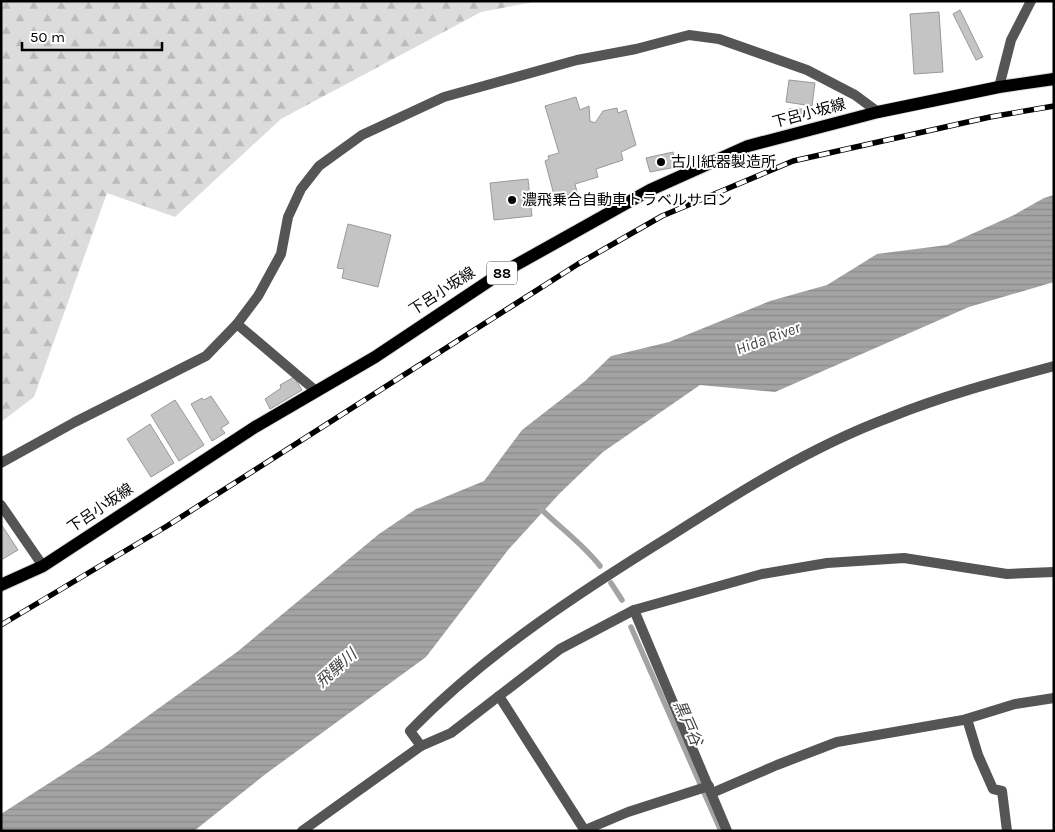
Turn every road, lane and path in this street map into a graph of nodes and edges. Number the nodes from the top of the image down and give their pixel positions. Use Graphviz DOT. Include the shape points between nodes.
graph roads {
  1 [pos="1031,1"];
  2 [pos="1054,79"];
  3 [pos="999,87"];
  4 [pos="878,112"];
  5 [pos="237,324"];
  6 [pos="1054,366"];
  7 [pos="316,391"];
  8 [pos="1,463"];
  9 [pos="1,505"];
  10 [pos="43,566"];
  11 [pos="1054,572"];
  12 [pos="1,585"];
  13 [pos="634,610"];
  14 [pos="499,696"];
  15 [pos="1054,698"];
  16 [pos="967,719"];
  17 [pos="421,746"];
  18 [pos="711,789"];
  19 [pos="302,831"];
  20 [pos="585,831"];
  21 [pos="727,831"];
  22 [pos="1007,831"];
  1 -- 3 [label="street" via="1011,40"];
  2 -- 3 [label="main road, 下呂小坂線 / 88"];
  3 -- 4 [label="main road, 下呂小坂線 / 88"];
  4 -- 5 [label="street" via="855,95 807,70 719,39 689,35 577,60 444,97 362,135 319,166 297,196 288,217 281,254 272,272"];
  4 -- 7 [label="main road, 下呂小坂線 / 88" via="748,146 650,190 498,274 375,357"];
  5 -- 7 [label="street"];
  5 -- 8 [label="street" via="206,356"];
  6 -- 17 [label="street" via="972,388 887,418 805,456 730,498 555,610 470,675 410,731"];
  7 -- 10 [label="main road, 下呂小坂線 / 88"];
  9 -- 10 [label="street"];
  10 -- 12 [label="main road, 下呂小坂線 / 88"];
  11 -- 13 [label="street" via="1007,574 904,558 827,563 762,574"];
  13 -- 14 [label="street" via="560,649"];
  13 -- 18 [label="street"];
  14 -- 17 [label="street" via="451,733"];
  14 -- 20 [label="street"];
  15 -- 16 [label="street" via="1016,704"];
  16 -- 18 [label="street" via="837,742"];
  16 -- 22 [label="street" via="993,789 1002,791"];
  17 -- 19 [label="street"];
  18 -- 20 [label="street" via="628,812"];
  18 -- 21 [label="street"];
}
